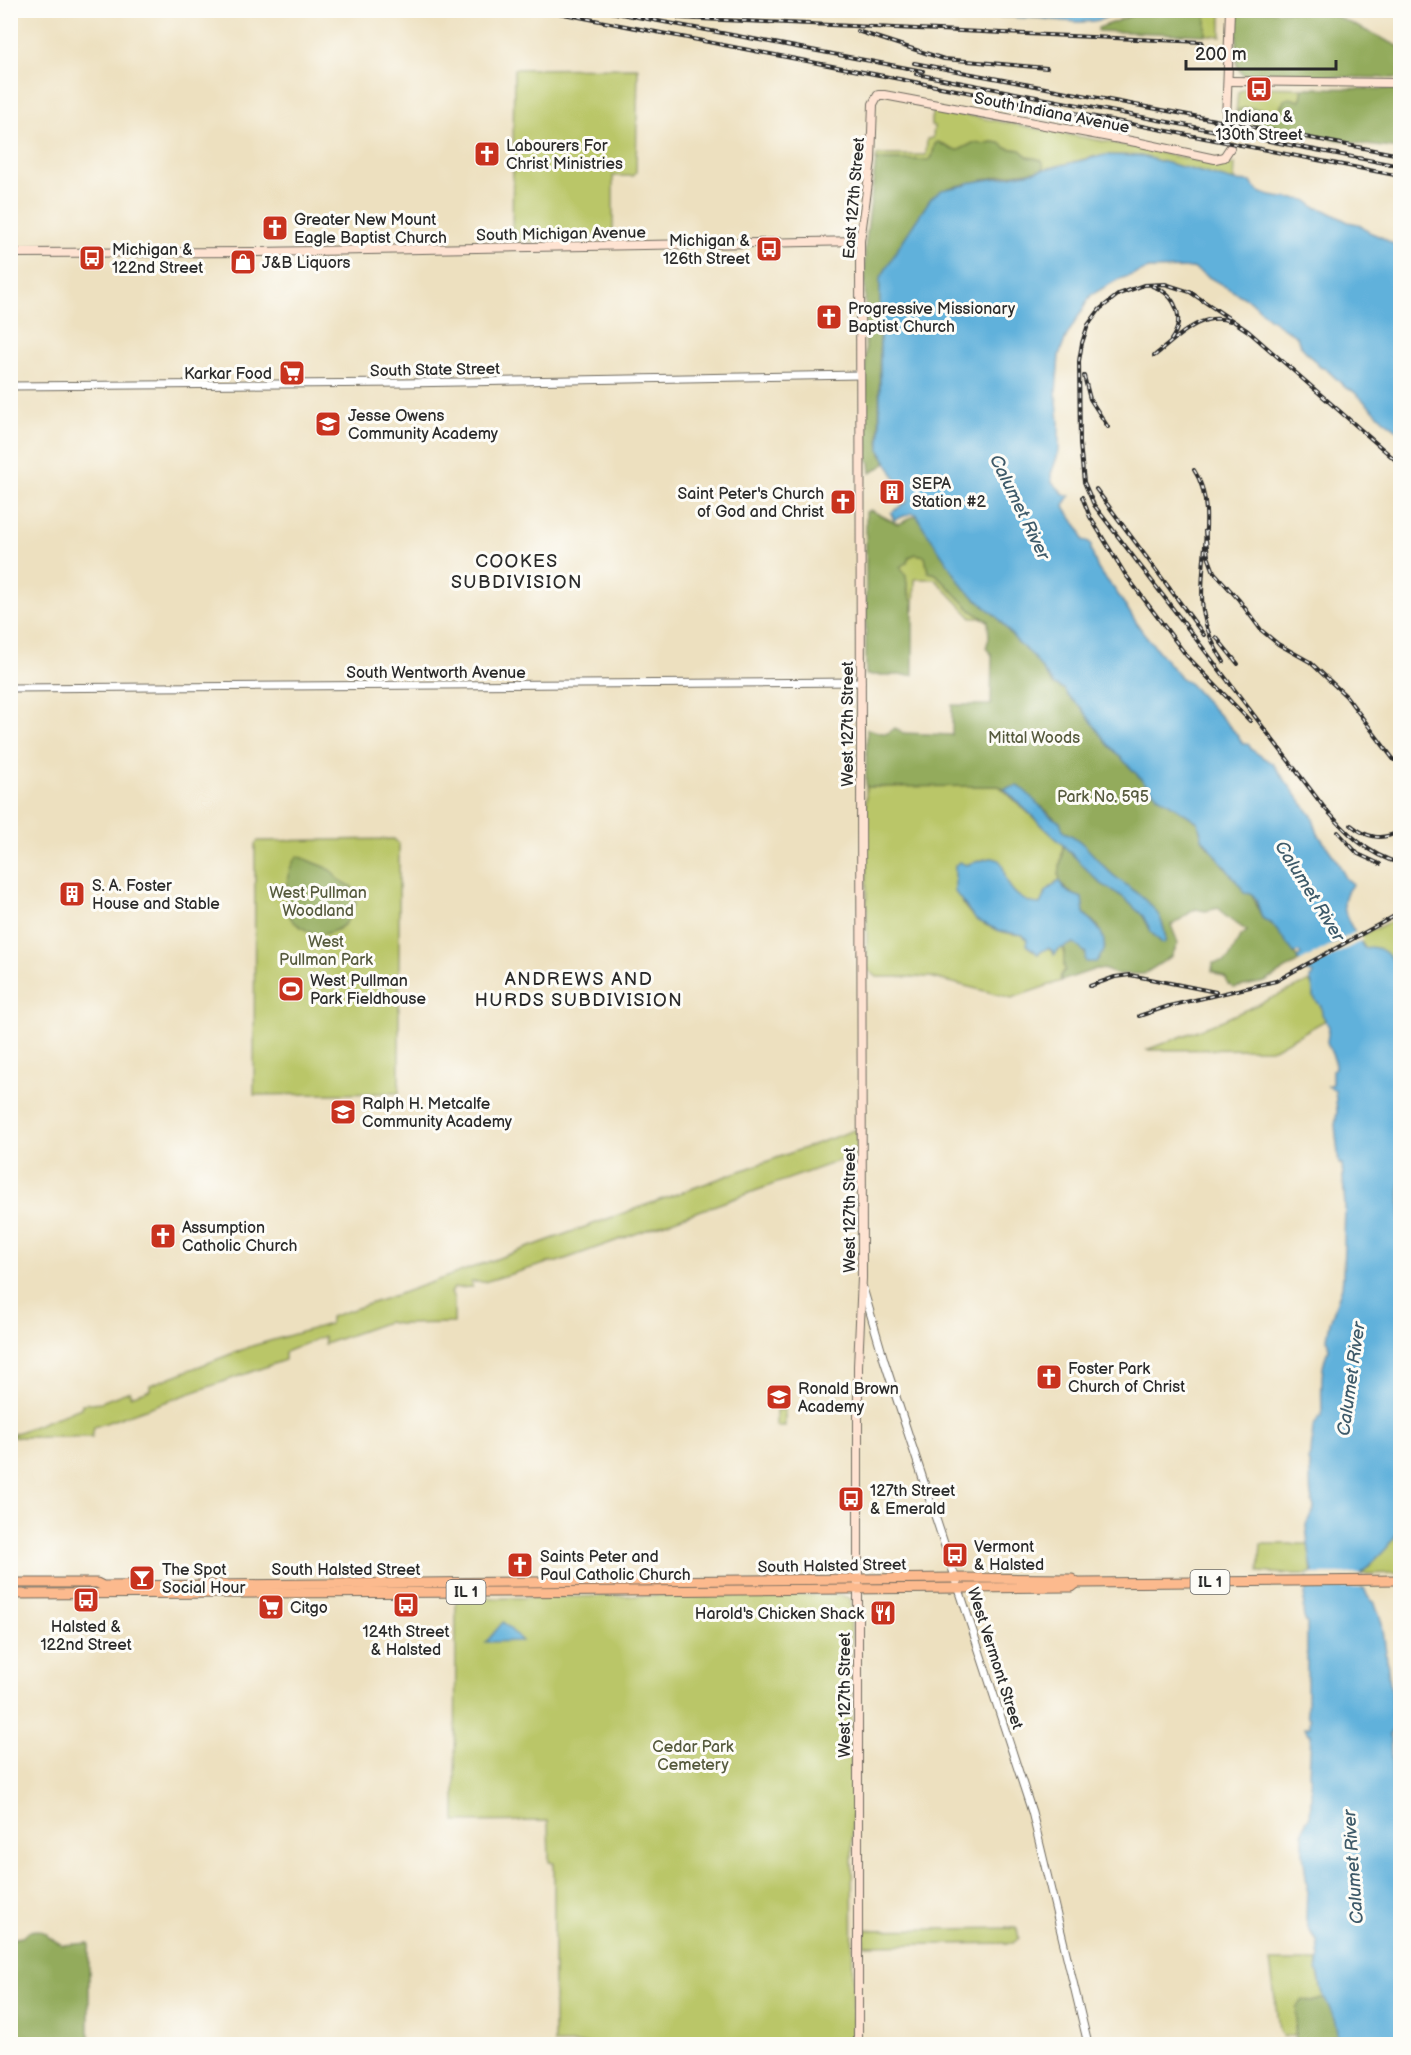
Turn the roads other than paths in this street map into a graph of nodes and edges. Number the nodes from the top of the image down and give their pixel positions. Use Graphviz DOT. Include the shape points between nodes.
graph roads {
  1 [pos="1230,10"];
  2 [pos="1229,81"];
  3 [pos="1401,83"];
  4 [pos="876,97"];
  5 [pos="1228,121"];
  6 [pos="1228,147"];
  7 [pos="860,241"];
  8 [pos="10,253"];
  9 [pos="860,375"];
  10 [pos="10,386"];
  11 [pos="861,682"];
  12 [pos="10,688"];
  13 [pos="862,1284"];
  14 [pos="1401,1580"];
  15 [pos="10,1583"];
  16 [pos="958,1583"];
  17 [pos="857,1584"];
  18 [pos="10,1594"];
  19 [pos="858,2044"];
  20 [pos="1088,2044"];
  1 -- 2 [label="main road"];
  2 -- 3 [label="main road"];
  2 -- 5 [label="main road"];
  4 -- 6 [label="main road, South Indiana Avenue" via="881,94 1215,159 1224,157"];
  4 -- 7 [label="main road, East 127th Street"];
  7 -- 8 [label="main road, South Michigan Avenue"];
  7 -- 9 [label="main road, East 127th Street"];
  9 -- 10 [label="street, South State Street"];
  9 -- 11 [label="main road, West 127th Street"];
  11 -- 12 [label="street, South Wentworth Avenue"];
  11 -- 13 [label="main road, West 127th Street"];
  13 -- 16 [label="street, West Vermont Street"];
  13 -- 17 [label="main road, West 127th Street"];
  14 -- 16 [label="main road, South Halsted Street / IL 1" via="1077,1583 1072,1579"];
  15 -- 17 [label="main road, South Halsted Street / IL 1"];
  16 -- 17 [label="main road, South Halsted Street / IL 1"];
  16 -- 20 [label="street, West Vermont Street" via="1032,1812"];
  17 -- 18 [label="main road, South Halsted Street / IL 1" via="503,1592"];
  17 -- 19 [label="main road, West 127th Street"];
}
